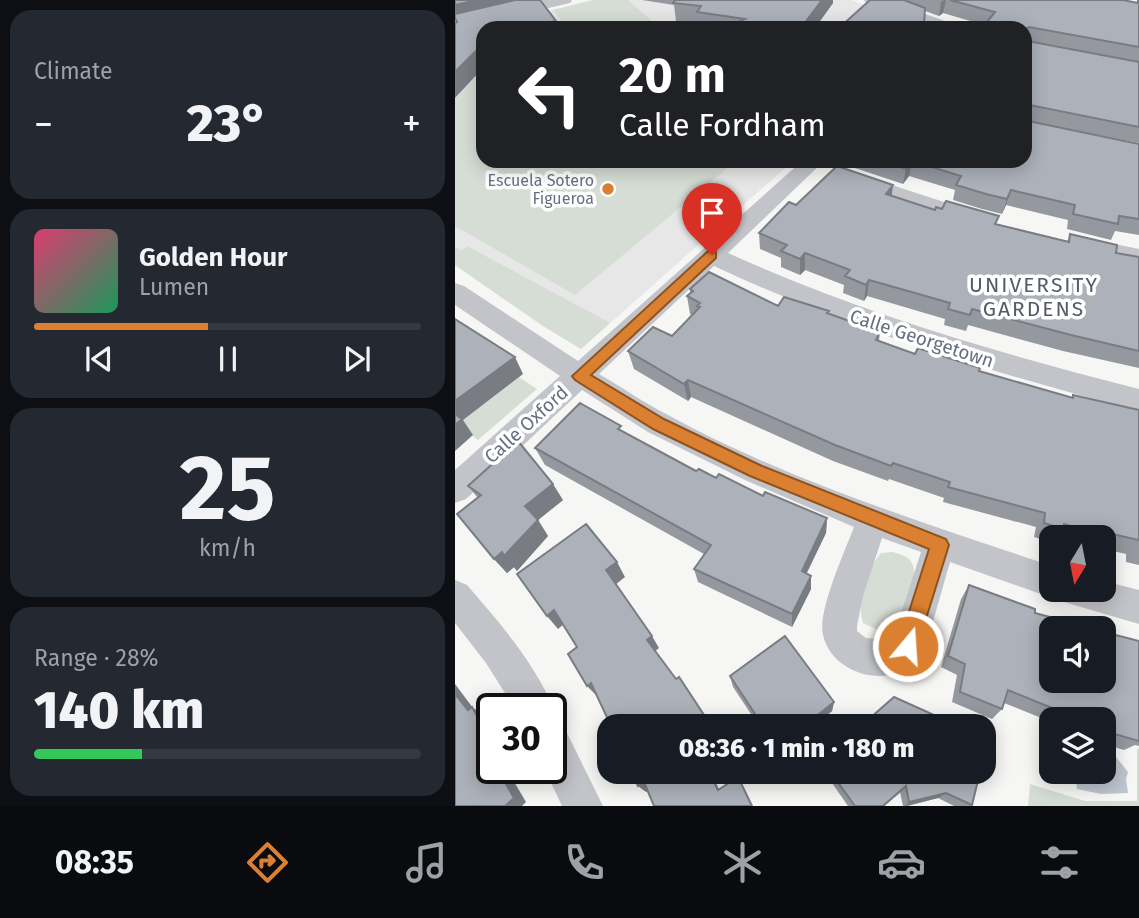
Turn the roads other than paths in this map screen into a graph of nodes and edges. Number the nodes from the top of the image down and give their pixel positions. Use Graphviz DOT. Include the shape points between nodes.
graph roads {
  1 [pos="559,0"];
  2 [pos="872,0"];
  3 [pos="928,21"];
  4 [pos="455,25"];
  5 [pos="807,168"];
  6 [pos="825,168"];
  7 [pos="997,225"];
  8 [pos="1060,241"];
  9 [pos="712,255"];
  10 [pos="1139,257"];
  11 [pos="455,292"];
  12 [pos="580,376"];
  13 [pos="1139,400"];
  14 [pos="455,489"];
  15 [pos="872,520"];
  16 [pos="939,545"];
  17 [pos="1039,578"];
  18 [pos="455,597"];
  19 [pos="1117,601"];
  20 [pos="1139,607"];
  21 [pos="527,693"];
  22 [pos="567,773"];
  23 [pos="583,806"];
  1 -- 4 [label="street"];
  2 -- 3 [label="street"];
  5 -- 9 [label="street, Calle Oxford"];
  6 -- 7 [label="street"];
  8 -- 10 [label="street"];
  9 -- 12 [label="street, Calle Oxford"];
  9 -- 13 [label="street, Calle Georgetown" via="764,281 900,333"];
  11 -- 12 [label="street"];
  12 -- 14 [label="street, Calle Oxford"];
  12 -- 15 [label="street" via="658,424"];
  15 -- 16 [label="street"];
  15 -- 16 [label="street" via="841,616 840,634 847,645 871,658 897,657 908,646"];
  16 -- 17 [label="street"];
  18 -- 21 [label="street"];
  19 -- 20 [label="street"];
  22 -- 23 [label="street"];
}
